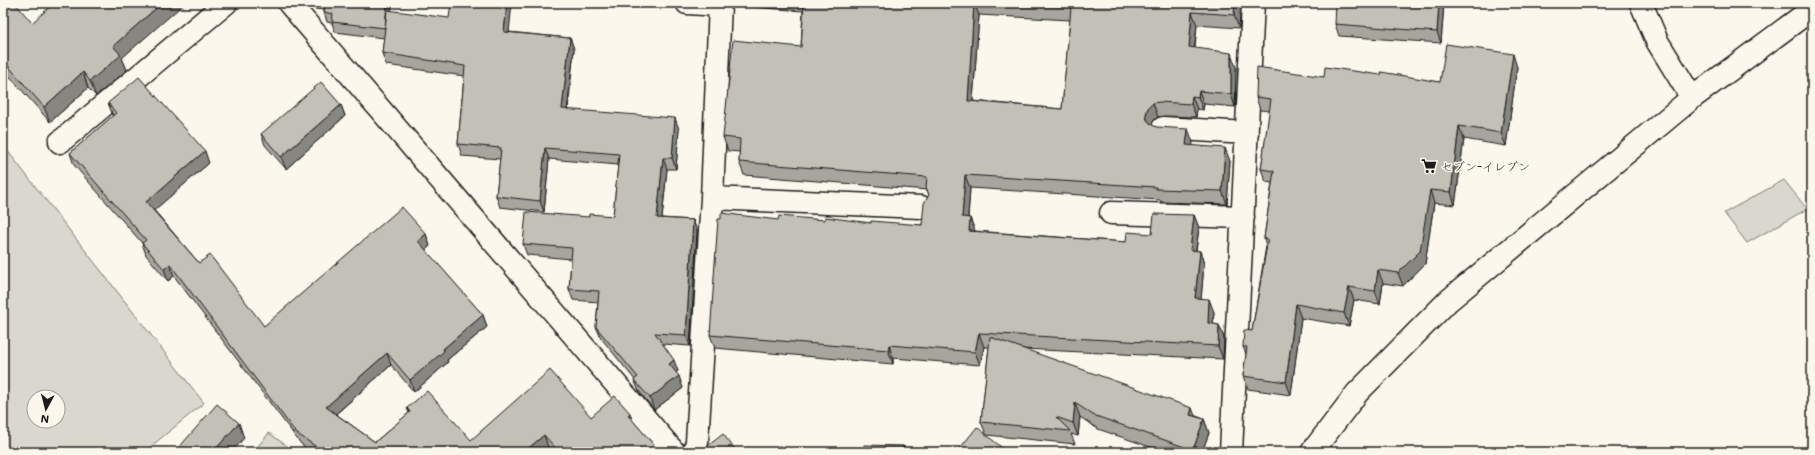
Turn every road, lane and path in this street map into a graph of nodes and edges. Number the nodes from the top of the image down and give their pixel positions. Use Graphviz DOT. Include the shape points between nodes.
graph roads {
  1 [pos="226,3"];
  2 [pos="289,3"];
  3 [pos="687,3"];
  4 [pos="1253,3"];
  5 [pos="1641,3"];
  6 [pos="720,4"];
  7 [pos="1812,9"];
  8 [pos="1692,98"];
  9 [pos="1163,128"];
  10 [pos="1247,133"];
  11 [pos="60,142"];
  12 [pos="712,198"];
  13 [pos="921,207"];
  14 [pos="1111,213"];
  15 [pos="1243,218"];
  16 [pos="674,452"];
  17 [pos="694,452"];
  18 [pos="1231,452"];
  19 [pos="1312,452"];
  1 -- 11 [label="street"];
  2 -- 16 [label="street"];
  3 -- 6 [label="street"];
  4 -- 10 [label="street"];
  5 -- 8 [label="street" via="1657,40"];
  6 -- 12 [label="street"];
  7 -- 8 [label="street"];
  8 -- 19 [label="street" via="1448,301 1357,393"];
  9 -- 10 [label="street"];
  10 -- 15 [label="street"];
  12 -- 13 [label="street"];
  12 -- 17 [label="street" via="697,442"];
  14 -- 15 [label="street"];
  15 -- 18 [label="street"];
}
